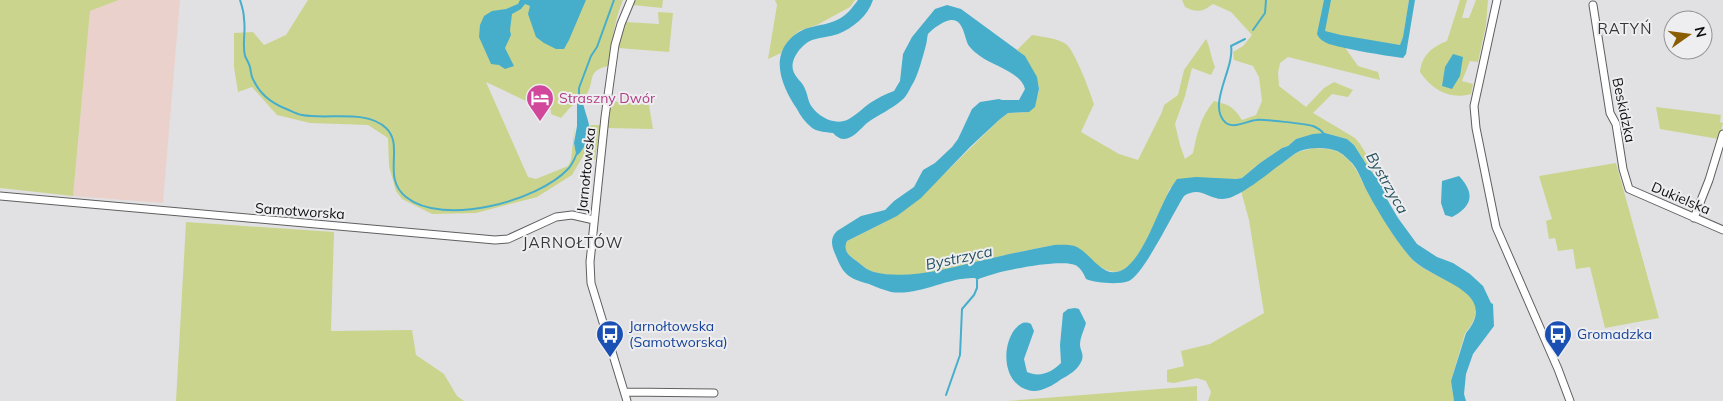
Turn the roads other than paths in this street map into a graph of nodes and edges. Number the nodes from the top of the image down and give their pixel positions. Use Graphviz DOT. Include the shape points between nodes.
graph roads {
  1 [pos="631,0"];
  2 [pos="1497,0"];
  3 [pos="1592,5"];
  4 [pos="1723,134"];
  5 [pos="1629,188"];
  6 [pos="0,196"];
  7 [pos="1694,218"];
  8 [pos="594,220"];
  9 [pos="1723,230"];
  10 [pos="625,392"];
  11 [pos="714,394"];
  12 [pos="627,401"];
  13 [pos="1570,401"];
  1 -- 8 [label="street, Jarnołtowska" via="615,45"];
  2 -- 13 [label="street" via="1474,106 1476,128 1496,227"];
  3 -- 5 [label="street, Beskidzka" via="1610,114 1616,124"];
  4 -- 7 [label="street"];
  5 -- 7 [label="street, Dukielska"];
  6 -- 8 [label="street, Samotworska" via="495,240 508,239 564,215"];
  7 -- 9 [label="street, Dukielska"];
  8 -- 10 [label="street, Jarnołtowska" via="591,283"];
  10 -- 11 [label="street"];
  10 -- 12 [label="street, Jarnołtowska"];
}
